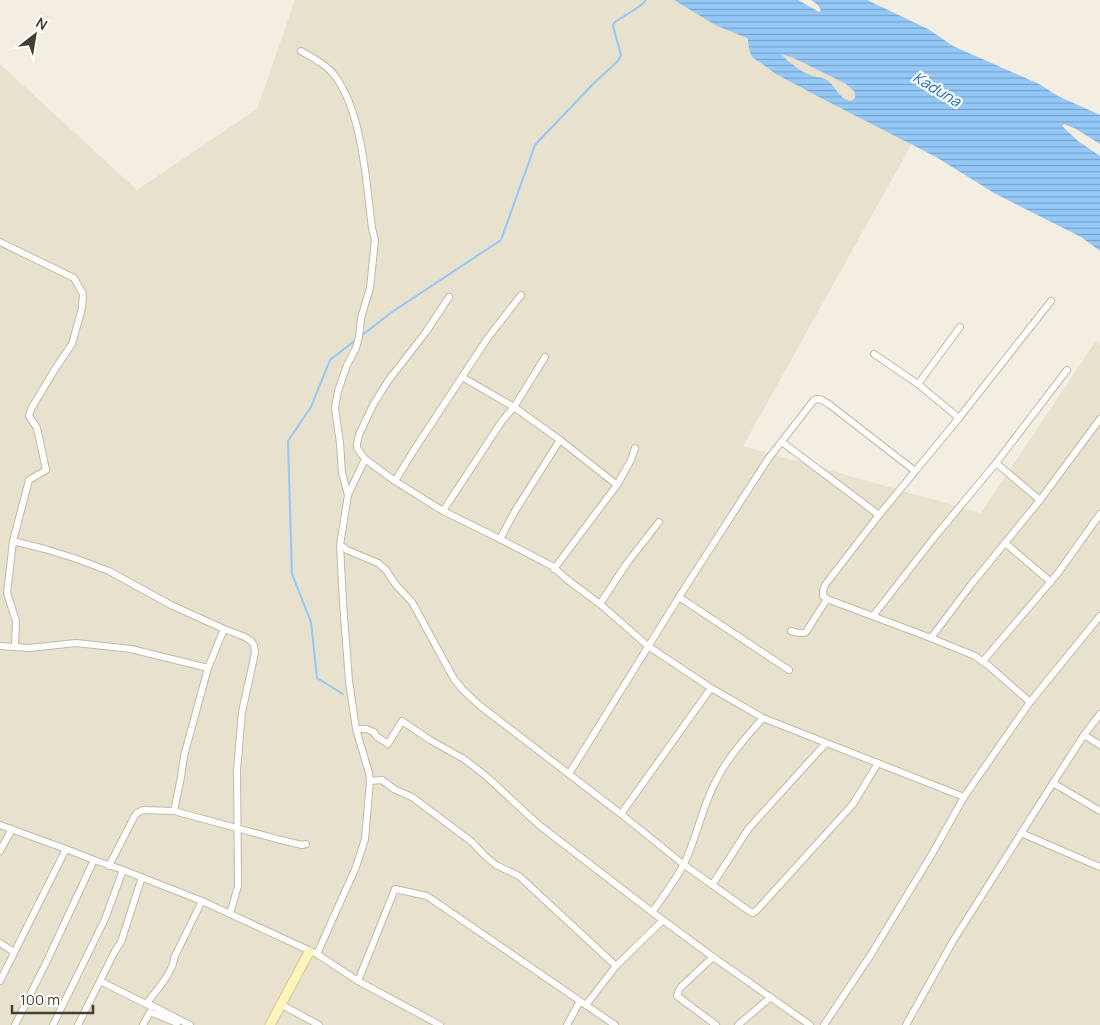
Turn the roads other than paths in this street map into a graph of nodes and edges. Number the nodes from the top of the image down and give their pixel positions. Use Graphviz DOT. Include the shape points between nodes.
graph roads {
  1 [pos="301,51"];
  2 [pos="0,242"];
  3 [pos="521,295"];
  4 [pos="450,297"];
  5 [pos="1051,301"];
  6 [pos="960,327"];
  7 [pos="874,354"];
  8 [pos="545,357"];
  9 [pos="1067,370"];
  10 [pos="462,377"];
  11 [pos="918,384"];
  12 [pos="514,407"];
  13 [pos="959,418"];
  14 [pos="1100,419"];
  15 [pos="560,440"];
  16 [pos="782,442"];
  17 [pos="635,448"];
  18 [pos="365,459"];
  19 [pos="996,463"];
  20 [pos="915,471"];
  21 [pos="395,481"];
  22 [pos="617,485"];
  23 [pos="348,495"];
  24 [pos="1040,500"];
  25 [pos="443,511"];
  26 [pos="1100,514"];
  27 [pos="879,515"];
  28 [pos="659,522"];
  29 [pos="500,539"];
  30 [pos="13,541"];
  31 [pos="1005,543"];
  32 [pos="340,544"];
  33 [pos="554,569"];
  34 [pos="1051,582"];
  35 [pos="678,596"];
  36 [pos="827,599"];
  37 [pos="600,604"];
  38 [pos="873,616"];
  39 [pos="1100,616"];
  40 [pos="224,629"];
  41 [pos="791,631"];
  42 [pos="931,638"];
  43 [pos="0,646"];
  44 [pos="648,646"];
  45 [pos="15,648"];
  46 [pos="983,661"];
  47 [pos="208,668"];
  48 [pos="790,670"];
  49 [pos="711,688"];
  50 [pos="1030,702"];
  51 [pos="1100,714"];
  52 [pos="763,718"];
  53 [pos="356,729"];
  54 [pos="1084,736"];
  55 [pos="826,743"];
  56 [pos="1100,745"];
  57 [pos="878,763"];
  58 [pos="569,774"];
  59 [pos="370,782"];
  60 [pos="1053,783"];
  61 [pos="964,797"];
  62 [pos="174,811"];
  63 [pos="1100,811"];
  64 [pos="621,814"];
  65 [pos="0,825"];
  66 [pos="237,828"];
  67 [pos="12,829"];
  68 [pos="1020,833"];
  69 [pos="306,844"];
  70 [pos="66,848"];
  71 [pos="0,851"];
  72 [pos="94,860"];
  73 [pos="684,864"];
  74 [pos="109,866"];
  75 [pos="1100,866"];
  76 [pos="123,870"];
  77 [pos="142,877"];
  78 [pos="712,885"];
  79 [pos="202,901"];
  80 [pos="652,912"];
  81 [pos="230,914"];
  82 [pos="663,920"];
  83 [pos="0,943"];
  84 [pos="14,952"];
  85 [pos="313,953"];
  86 [pos="713,957"];
  87 [pos="616,966"];
  88 [pos="358,980"];
  89 [pos="0,981"];
  90 [pos="100,981"];
  91 [pos="771,997"];
  92 [pos="583,1003"];
  93 [pos="282,1005"];
  94 [pos="430,1023"];
  95 [pos="15,1025"];
  96 [pos="53,1025"];
  97 [pos="78,1025"];
  98 [pos="143,1025"];
  99 [pos="183,1025"];
  100 [pos="190,1025"];
  101 [pos="270,1025"];
  102 [pos="319,1025"];
  103 [pos="440,1025"];
  104 [pos="567,1025"];
  105 [pos="615,1025"];
  106 [pos="716,1025"];
  107 [pos="738,1025"];
  108 [pos="810,1025"];
  109 [pos="824,1025"];
  110 [pos="906,1025"];
  1 -- 23 [label="street" via="334,75 346,94 361,148 375,240 370,288 358,342 347,365 335,408 342,473"];
  2 -- 30 [label="street" via="74,278 83,294 72,344 29,416 37,428 46,470 29,480"];
  3 -- 10 [label="street"];
  4 -- 18 [label="street" via="373,405 357,444"];
  5 -- 13 [label="street"];
  6 -- 11 [label="street"];
  7 -- 11 [label="street"];
  8 -- 12 [label="street"];
  9 -- 19 [label="street"];
  10 -- 12 [label="street"];
  10 -- 21 [label="street"];
  11 -- 13 [label="street"];
  12 -- 15 [label="street"];
  12 -- 25 [label="street"];
  13 -- 20 [label="street"];
  14 -- 24 [label="street"];
  15 -- 22 [label="street"];
  15 -- 29 [label="street"];
  16 -- 20 [label="street" via="814,400 822,400"];
  16 -- 27 [label="street"];
  16 -- 35 [label="street"];
  17 -- 22 [label="street"];
  18 -- 21 [label="street"];
  18 -- 23 [label="street"];
  19 -- 24 [label="street"];
  19 -- 38 [label="street"];
  20 -- 27 [label="street"];
  21 -- 25 [label="street"];
  22 -- 33 [label="street"];
  23 -- 32 [label="street"];
  24 -- 31 [label="street"];
  25 -- 29 [label="street"];
  26 -- 34 [label="street"];
  27 -- 36 [label="street" via="825,585 823,596"];
  28 -- 37 [label="street"];
  29 -- 33 [label="street"];
  30 -- 40 [label="street" via="110,571 170,605"];
  30 -- 45 [label="street" via="7,593 16,620"];
  31 -- 34 [label="street"];
  31 -- 42 [label="street"];
  32 -- 53 [label="street" via="342,603"];
  32 -- 58 [label="street" via="386,570 412,602 462,690"];
  33 -- 37 [label="street"];
  34 -- 46 [label="street"];
  35 -- 44 [label="street"];
  35 -- 48 [label="street"];
  36 -- 38 [label="street"];
  36 -- 41 [label="street" via="806,632"];
  37 -- 44 [label="street"];
  38 -- 42 [label="street"];
  39 -- 50 [label="street"];
  40 -- 47 [label="street"];
  40 -- 66 [label="street" via="251,641 255,653 242,712"];
  42 -- 46 [label="street"];
  43 -- 45 [label="street"];
  44 -- 49 [label="street"];
  44 -- 58 [label="street"];
  45 -- 47 [label="street" via="76,643 131,649"];
  46 -- 50 [label="street"];
  47 -- 62 [label="street" via="184,756"];
  49 -- 52 [label="street"];
  49 -- 64 [label="street"];
  50 -- 61 [label="street"];
  51 -- 54 [label="street"];
  52 -- 55 [label="street"];
  52 -- 73 [label="street" via="717,778"];
  53 -- 59 [label="street"];
  53 -- 80 [label="street" via="374,732 388,744 402,721 464,759 540,825"];
  54 -- 56 [label="street"];
  54 -- 60 [label="street"];
  55 -- 57 [label="street"];
  55 -- 78 [label="street" via="749,828"];
  57 -- 61 [label="street"];
  57 -- 78 [label="street" via="853,804 757,910 750,912"];
  58 -- 64 [label="street"];
  59 -- 85 [label="street" via="365,839 356,868"];
  59 -- 87 [label="street" via="382,780 394,790 412,797 472,842 496,865 519,876"];
  60 -- 63 [label="street"];
  60 -- 68 [label="street"];
  61 -- 109 [label="street" via="870,956"];
  62 -- 66 [label="street"];
  62 -- 74 [label="street" via="144,810 137,813"];
  64 -- 73 [label="street"];
  65 -- 67 [label="street"];
  66 -- 69 [label="street"];
  66 -- 81 [label="street" via="238,886"];
  67 -- 70 [label="street"];
  67 -- 71 [label="street"];
  68 -- 75 [label="street"];
  68 -- 110 [label="street" via="952,940"];
  70 -- 72 [label="street"];
  70 -- 84 [label="street"];
  72 -- 74 [label="street"];
  72 -- 95 [label="street"];
  73 -- 78 [label="street"];
  73 -- 80 [label="street"];
  74 -- 76 [label="street"];
  76 -- 77 [label="street"];
  76 -- 96 [label="street" via="106,918"];
  77 -- 79 [label="street"];
  77 -- 90 [label="street" via="121,942"];
  79 -- 81 [label="street"];
  79 -- 100 [label="street" via="174,962 147,1003"];
  80 -- 82 [label="street"];
  81 -- 85 [label="street"];
  82 -- 86 [label="street"];
  82 -- 87 [label="street"];
  83 -- 84 [label="street"];
  84 -- 89 [label="street"];
  85 -- 88 [label="street"];
  85 -- 93 [label="street"];
  86 -- 91 [label="street"];
  86 -- 106 [label="street" via="680,988 678,996"];
  87 -- 92 [label="street"];
  88 -- 92 [label="street" via="395,889 427,896"];
  88 -- 94 [label="street"];
  90 -- 97 [label="street"];
  90 -- 100 [label="street"];
  91 -- 107 [label="street"];
  91 -- 108 [label="street"];
  92 -- 104 [label="street"];
  92 -- 105 [label="street"];
  93 -- 101 [label="street"];
  93 -- 102 [label="street"];
  94 -- 103 [label="street"];
  98 -- 99 [label="street" via="150,1012"];
}
